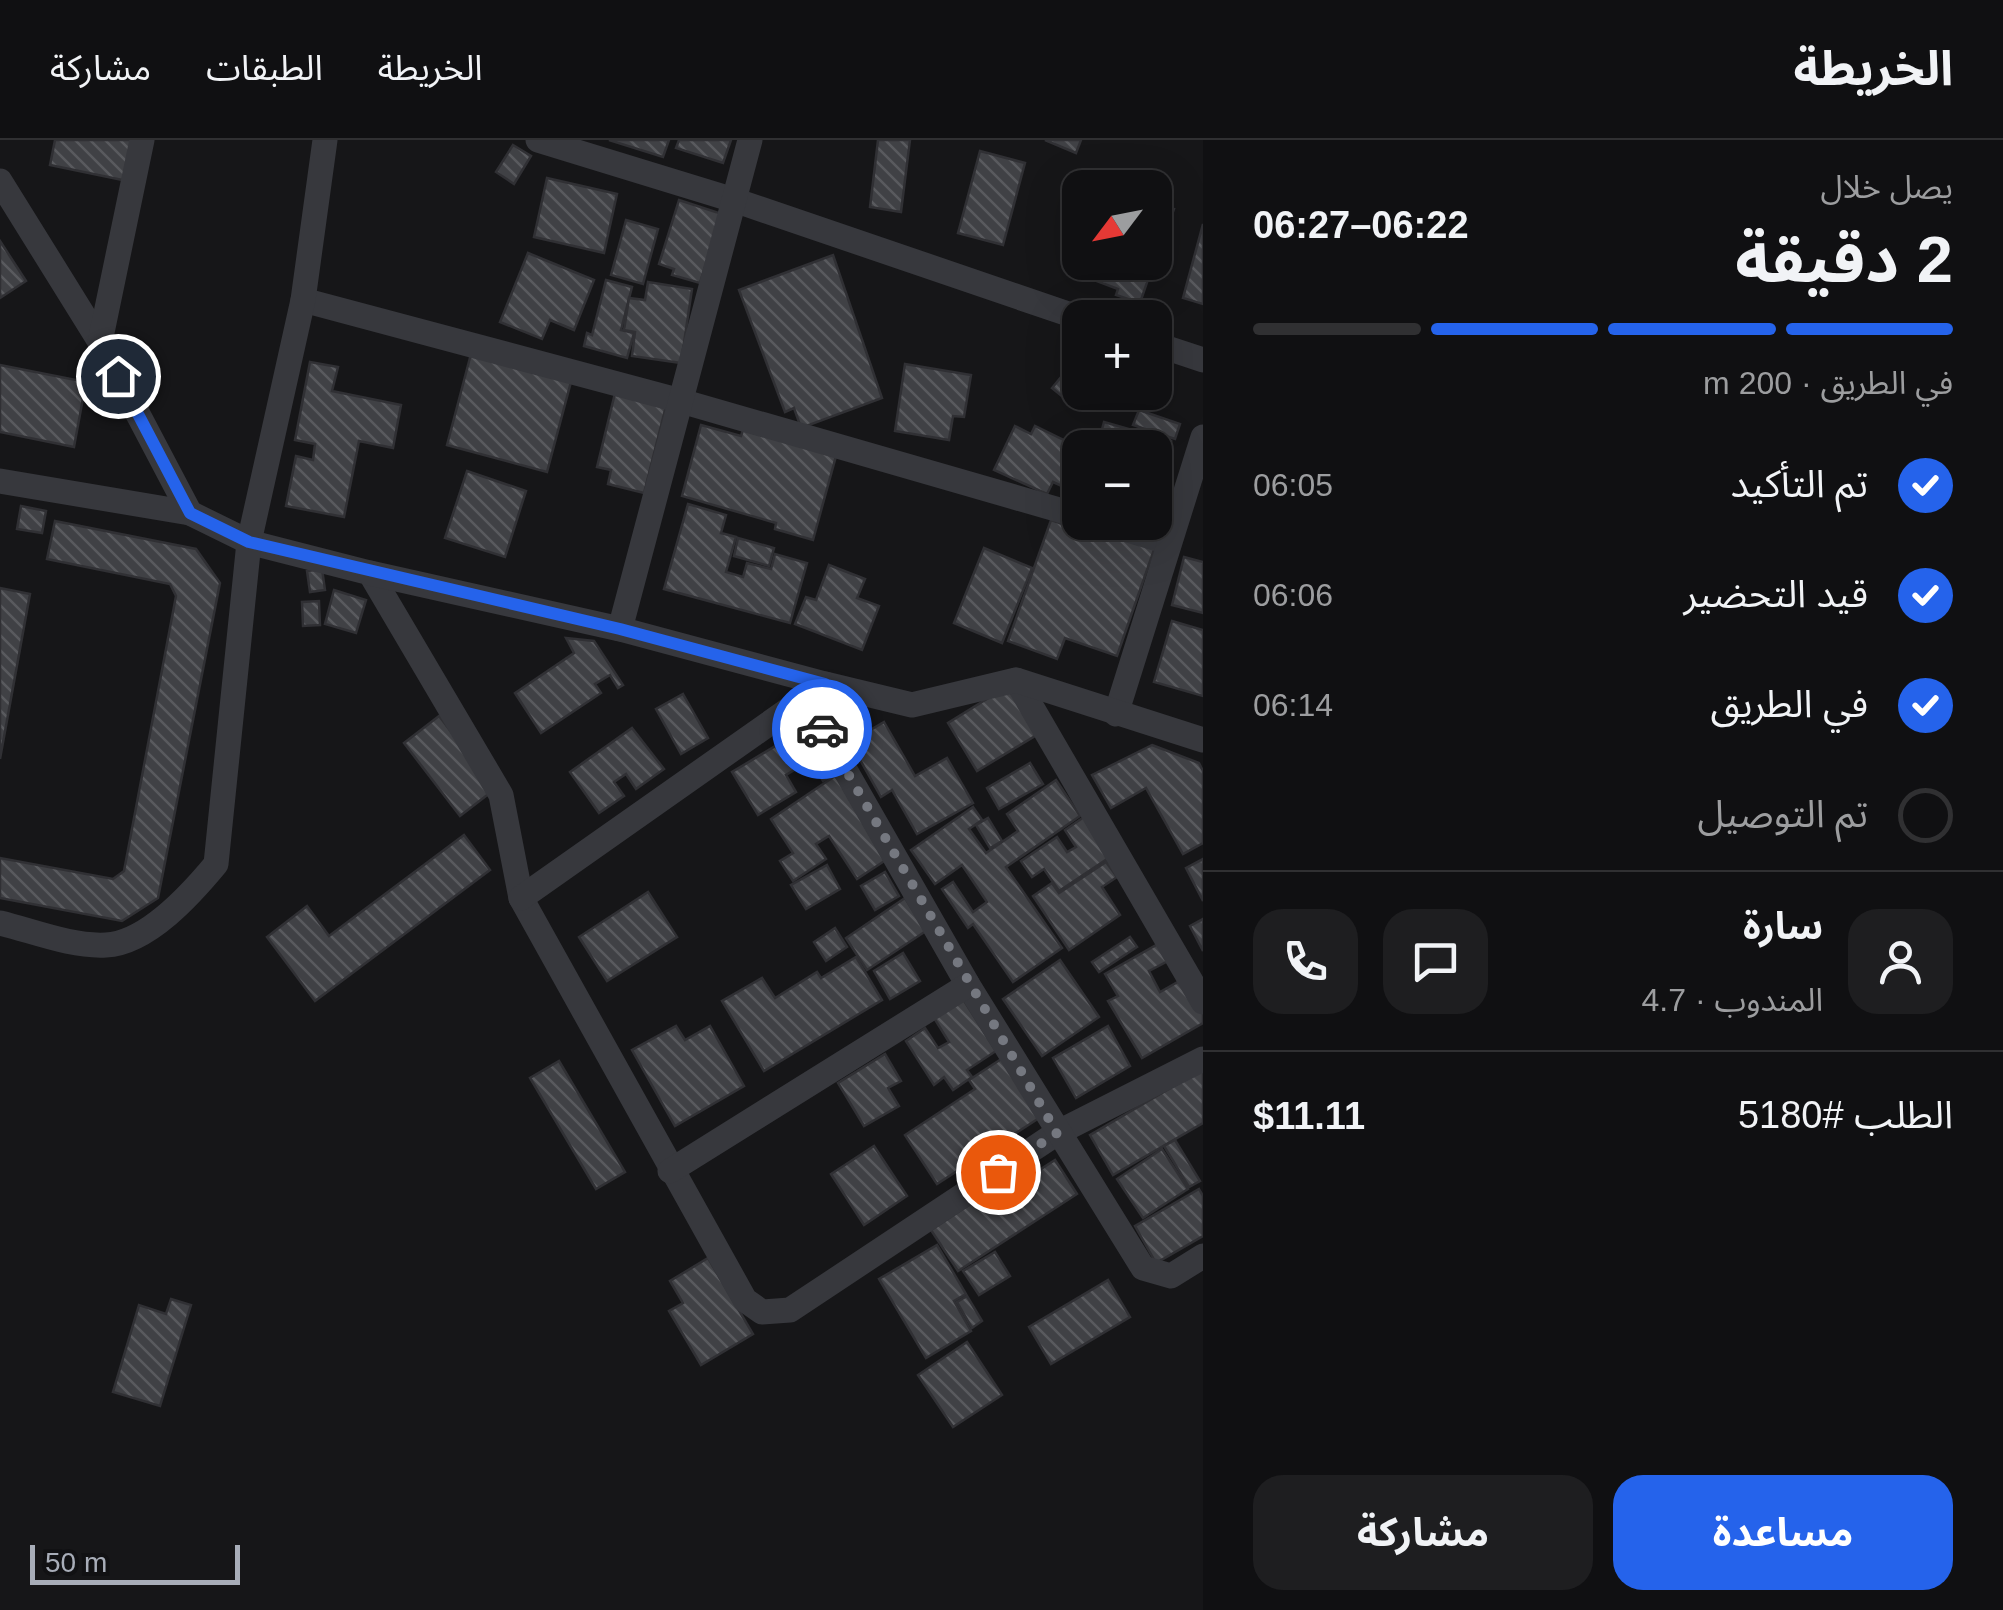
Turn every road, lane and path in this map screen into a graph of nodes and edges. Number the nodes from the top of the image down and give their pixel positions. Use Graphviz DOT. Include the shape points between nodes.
graph roads {
  1 [pos="142,140"];
  2 [pos="324,140"];
  3 [pos="538,140"];
  4 [pos="750,140"];
  5 [pos="0,181"];
  6 [pos="736,201"];
  7 [pos="303,300"];
  8 [pos="1062,312"];
  9 [pos="100,342"];
  10 [pos="1172,350"];
  11 [pos="1203,360"];
  12 [pos="681,401"];
  13 [pos="1203,437"];
  14 [pos="0,481"];
  15 [pos="1062,511"];
  16 [pos="190,513"];
  17 [pos="1161,540"];
  18 [pos="249,542"];
  19 [pos="1168,542"];
  20 [pos="370,573"];
  21 [pos="620,629"];
  22 [pos="1016,680"];
  23 [pos="825,684"];
  24 [pos="1116,714"];
  25 [pos="1203,740"];
  26 [pos="521,898"];
  27 [pos="0,924"];
  28 [pos="968,985"];
  29 [pos="1203,1002"];
  30 [pos="1203,1058"];
  31 [pos="1057,1133"];
  32 [pos="670,1171"];
  33 [pos="1203,1256"];
  1 -- 9 [label="street"];
  2 -- 7 [label="street"];
  3 -- 6 [label="street"];
  4 -- 6 [label="street"];
  5 -- 9 [label="street"];
  6 -- 8 [label="street"];
  6 -- 12 [label="street"];
  7 -- 12 [label="street"];
  7 -- 18 [label="street"];
  9 -- 16 [label="street"];
  10 -- 11 [label="street"];
  12 -- 15 [label="street"];
  12 -- 21 [label="street"];
  13 -- 19 [label="street"];
  14 -- 16 [label="street"];
  16 -- 18 [label="street"];
  17 -- 19 [label="street"];
  18 -- 20 [label="street"];
  18 -- 27 [label="street" via="216,864 143,931 111,945"];
  19 -- 24 [label="street"];
  20 -- 21 [label="street"];
  20 -- 26 [label="street" via="502,795"];
  21 -- 23 [label="street"];
  22 -- 23 [label="street" via="912,705"];
  22 -- 24 [label="street"];
  22 -- 29 [label="street"];
  23 -- 26 [label="street"];
  23 -- 28 [label="street" via="820,726"];
  24 -- 25 [label="street"];
  26 -- 32 [label="street"];
  28 -- 31 [label="street"];
  28 -- 32 [label="street"];
  30 -- 31 [label="street"];
  31 -- 32 [label="street" via="790,1310 762,1312 745,1300"];
  31 -- 33 [label="street" via="1144,1268 1171,1276"];
}
